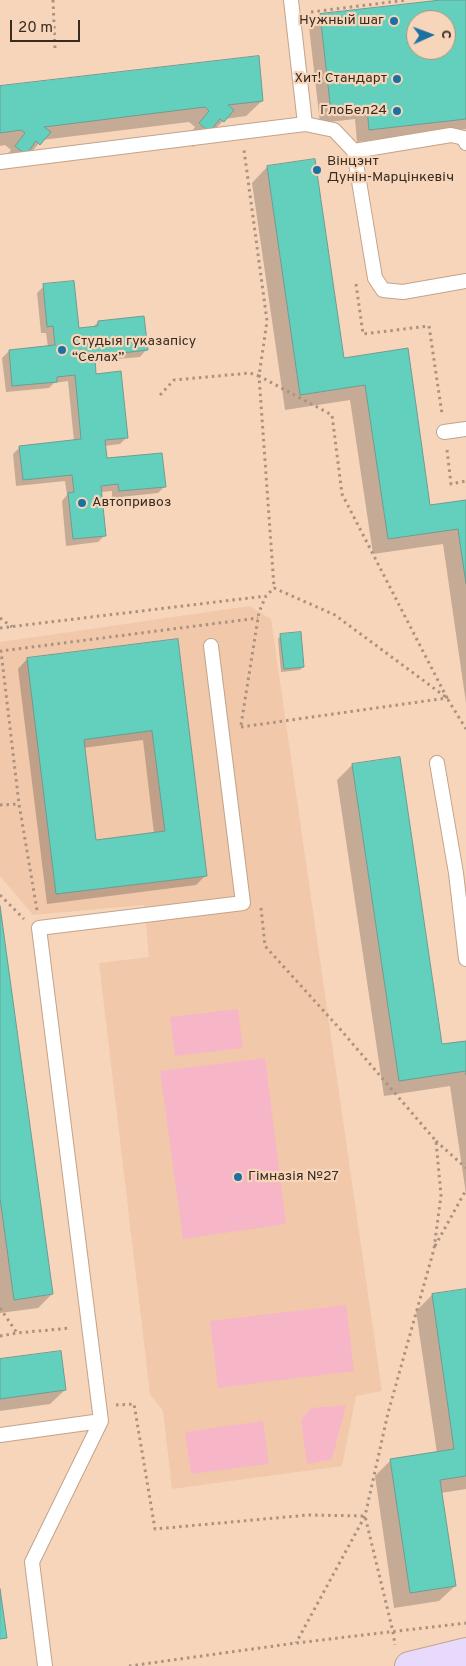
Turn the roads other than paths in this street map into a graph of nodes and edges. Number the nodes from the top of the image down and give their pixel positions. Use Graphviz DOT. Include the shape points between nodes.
graph roads {
  1 [pos="291,0"];
  2 [pos="305,124"];
  3 [pos="466,143"];
  4 [pos="354,151"];
  5 [pos="0,162"];
  6 [pos="466,281"];
  7 [pos="466,429"];
  8 [pos="444,432"];
  9 [pos="211,646"];
  10 [pos="437,763"];
  11 [pos="461,875"];
  12 [pos="466,959"];
  13 [pos="101,1421"];
  14 [pos="0,1435"];
  15 [pos="466,1652"];
  16 [pos="402,1658"];
  17 [pos="45,1666"];
  1 -- 2 [label="lane"];
  2 -- 4 [label="lane" via="334,130"];
  2 -- 5 [label="lane"];
  3 -- 4 [label="lane" via="464,138 451,135"];
  4 -- 6 [label="lane" via="374,278 383,290 403,292"];
  7 -- 8 [label="lane"];
  9 -- 13 [label="lane" via="243,903 39,928"];
  10 -- 11 [label="lane"];
  11 -- 12 [label="lane"];
  13 -- 14 [label="lane"];
  13 -- 17 [label="lane" via="32,1562"];
  15 -- 16 [label="street"];
}
